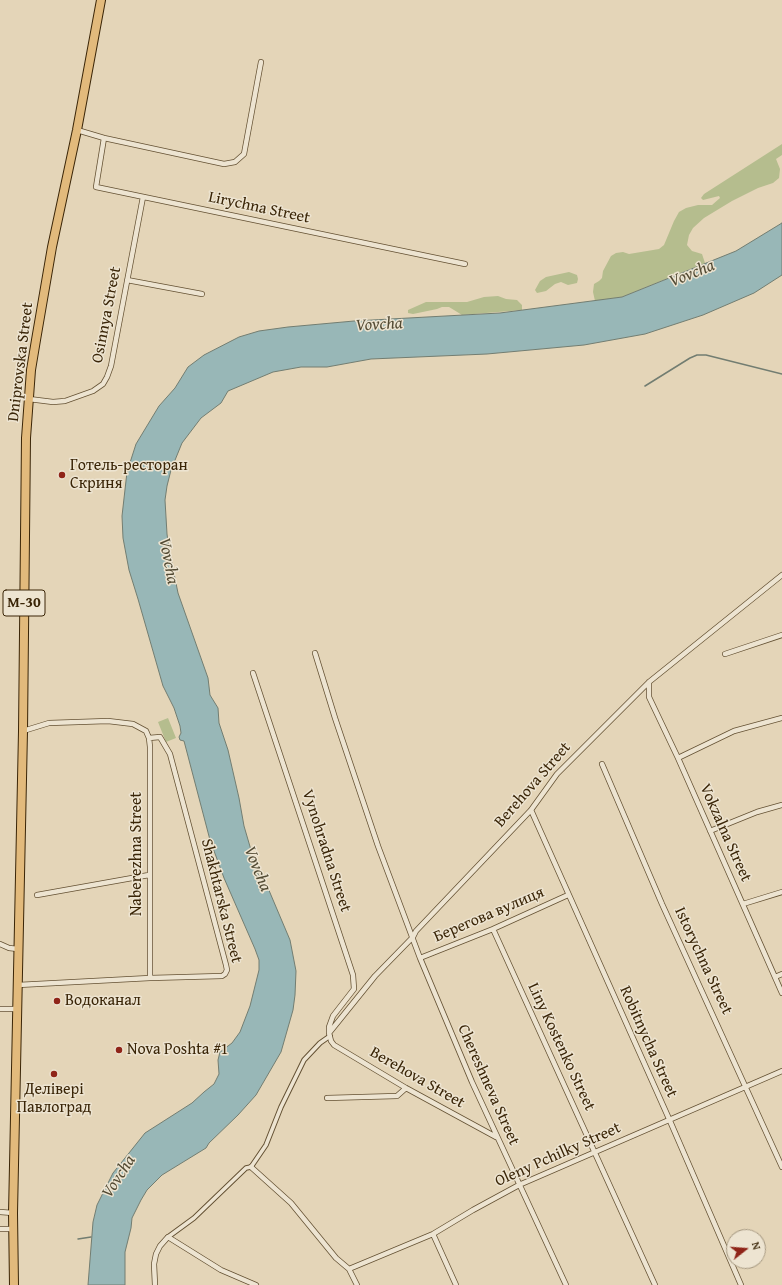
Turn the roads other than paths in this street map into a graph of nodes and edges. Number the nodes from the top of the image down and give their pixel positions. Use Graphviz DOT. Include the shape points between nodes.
graph roads {
  1 [pos="101,0"];
  2 [pos="261,62"];
  3 [pos="77,130"];
  4 [pos="104,138"];
  5 [pos="143,197"];
  6 [pos="464,264"];
  7 [pos="127,280"];
  8 [pos="202,294"];
  9 [pos="29,399"];
  10 [pos="782,575"];
  11 [pos="782,635"];
  12 [pos="316,653"];
  13 [pos="725,654"];
  14 [pos="253,673"];
  15 [pos="649,682"];
  16 [pos="782,718"];
  17 [pos="23,731"];
  18 [pos="149,738"];
  19 [pos="678,758"];
  20 [pos="602,764"];
  21 [pos="782,805"];
  22 [pos="531,810"];
  23 [pos="710,831"];
  24 [pos="149,875"];
  25 [pos="782,892"];
  26 [pos="37,895"];
  27 [pos="568,895"];
  28 [pos="743,904"];
  29 [pos="493,929"];
  30 [pos="413,937"];
  31 [pos="0,944"];
  32 [pos="18,949"];
  33 [pos="420,958"];
  34 [pos="782,974"];
  35 [pos="775,976"];
  36 [pos="150,978"];
  37 [pos="18,985"];
  38 [pos="782,993"];
  39 [pos="0,1009"];
  40 [pos="17,1009"];
  41 [pos="329,1035"];
  42 [pos="782,1072"];
  43 [pos="746,1087"];
  44 [pos="406,1088"];
  45 [pos="327,1098"];
  46 [pos="670,1121"];
  47 [pos="496,1137"];
  48 [pos="595,1151"];
  49 [pos="251,1167"];
  50 [pos="782,1167"];
  51 [pos="519,1185"];
  52 [pos="0,1212"];
  53 [pos="13,1213"];
  54 [pos="0,1229"];
  55 [pos="13,1229"];
  56 [pos="433,1234"];
  57 [pos="168,1237"];
  58 [pos="349,1269"];
  59 [pos="14,1285"];
  60 [pos="155,1285"];
  61 [pos="256,1285"];
  62 [pos="357,1285"];
  63 [pos="456,1285"];
  64 [pos="566,1285"];
  65 [pos="655,1285"];
  66 [pos="741,1285"];
  1 -- 3 [label="highway, Dniprovska Street / М-30"];
  2 -- 4 [label="street" via="244,154 235,162 224,164"];
  3 -- 4 [label="street"];
  3 -- 9 [label="highway, Dniprovska Street / М-30" via="51,255"];
  4 -- 5 [label="street, Lirychna Street" via="96,186"];
  5 -- 6 [label="street, Lirychna Street"];
  5 -- 7 [label="street, Osinnya Street"];
  7 -- 8 [label="street"];
  7 -- 9 [label="street, Osinnya Street" via="111,366 103,384 93,391 65,401"];
  9 -- 17 [label="highway, Dniprovska Street / М-30"];
  10 -- 15 [label="street, Berehova Street"];
  11 -- 13 [label="street"];
  12 -- 30 [label="street" via="378,846"];
  14 -- 41 [label="street, Vynohradna Street" via="355,982 354,989 333,1016"];
  15 -- 19 [label="street, Vokzalna Street" via="650,697"];
  15 -- 22 [label="street, Berehova Street" via="557,774"];
  16 -- 19 [label="street" via="734,731"];
  17 -- 18 [label="street, Naberezhna Street" via="49,723 108,721 133,724 146,731"];
  17 -- 32 [label="highway, Dniprovska Street / М-30"];
  18 -- 24 [label="street, Naberezhna Street"];
  18 -- 36 [label="street, Shakhtarska Street" via="160,737 170,754 227,970 222,976"];
  19 -- 23 [label="street, Vokzalna Street"];
  20 -- 43 [label="street, Istorychna Street" via="662,904"];
  21 -- 23 [label="street"];
  22 -- 27 [label="street, Robitnycha Street"];
  22 -- 30 [label="street, Berehova Street"];
  23 -- 28 [label="street, Vokzalna Street"];
  24 -- 26 [label="street"];
  24 -- 36 [label="street, Naberezhna Street"];
  25 -- 28 [label="street"];
  27 -- 29 [label="street, Берегова вулиця"];
  27 -- 46 [label="street, Robitnycha Street"];
  28 -- 35 [label="street, Vokzalna Street"];
  29 -- 33 [label="street, Берегова вулиця"];
  29 -- 48 [label="street, Liny Kostenko Street"];
  30 -- 33 [label="street, Chereshneva Street"];
  30 -- 41 [label="street, Berehova Street" via="375,976"];
  31 -- 32 [label="street"];
  32 -- 37 [label="highway, Dniprovska Street / М-30"];
  33 -- 47 [label="street, Chereshneva Street"];
  34 -- 35 [label="street"];
  35 -- 38 [label="street, Vokzalna Street"];
  36 -- 37 [label="street, Shakhtarska Street"];
  37 -- 40 [label="highway, Dniprovska Street / М-30"];
  39 -- 40 [label="street"];
  40 -- 53 [label="highway, Dniprovska Street / М-30"];
  41 -- 44 [label="street, Berehova Street" via="334,1044"];
  41 -- 49 [label="street, Berehova Street" via="304,1060 280,1107 266,1145"];
  42 -- 43 [label="street, Oleny Pchilky Street"];
  43 -- 46 [label="street, Oleny Pchilky Street"];
  43 -- 50 [label="street, Istorychna Street"];
  44 -- 45 [label="street" via="397,1096"];
  44 -- 47 [label="street, Berehova Street"];
  46 -- 48 [label="street, Oleny Pchilky Street"];
  46 -- 66 [label="street, Robitnycha Street"];
  47 -- 51 [label="street, Chereshneva Street"];
  48 -- 51 [label="street, Oleny Pchilky Street"];
  48 -- 65 [label="street, Liny Kostenko Street"];
  49 -- 57 [label="street, Berehova Street" via="246,1168 194,1218"];
  49 -- 58 [label="street" via="291,1203 336,1258"];
  51 -- 56 [label="street, Oleny Pchilky Street"];
  51 -- 64 [label="street, Chereshneva Street"];
  52 -- 53 [label="street"];
  53 -- 55 [label="highway, Dniprovska Street / М-30"];
  54 -- 55 [label="street"];
  55 -- 59 [label="highway, Dniprovska Street / М-30"];
  56 -- 58 [label="street, Oleny Pchilky Street"];
  56 -- 63 [label="street"];
  57 -- 60 [label="street" via="156,1254"];
  57 -- 61 [label="street" via="221,1270"];
  58 -- 62 [label="street"];
}
